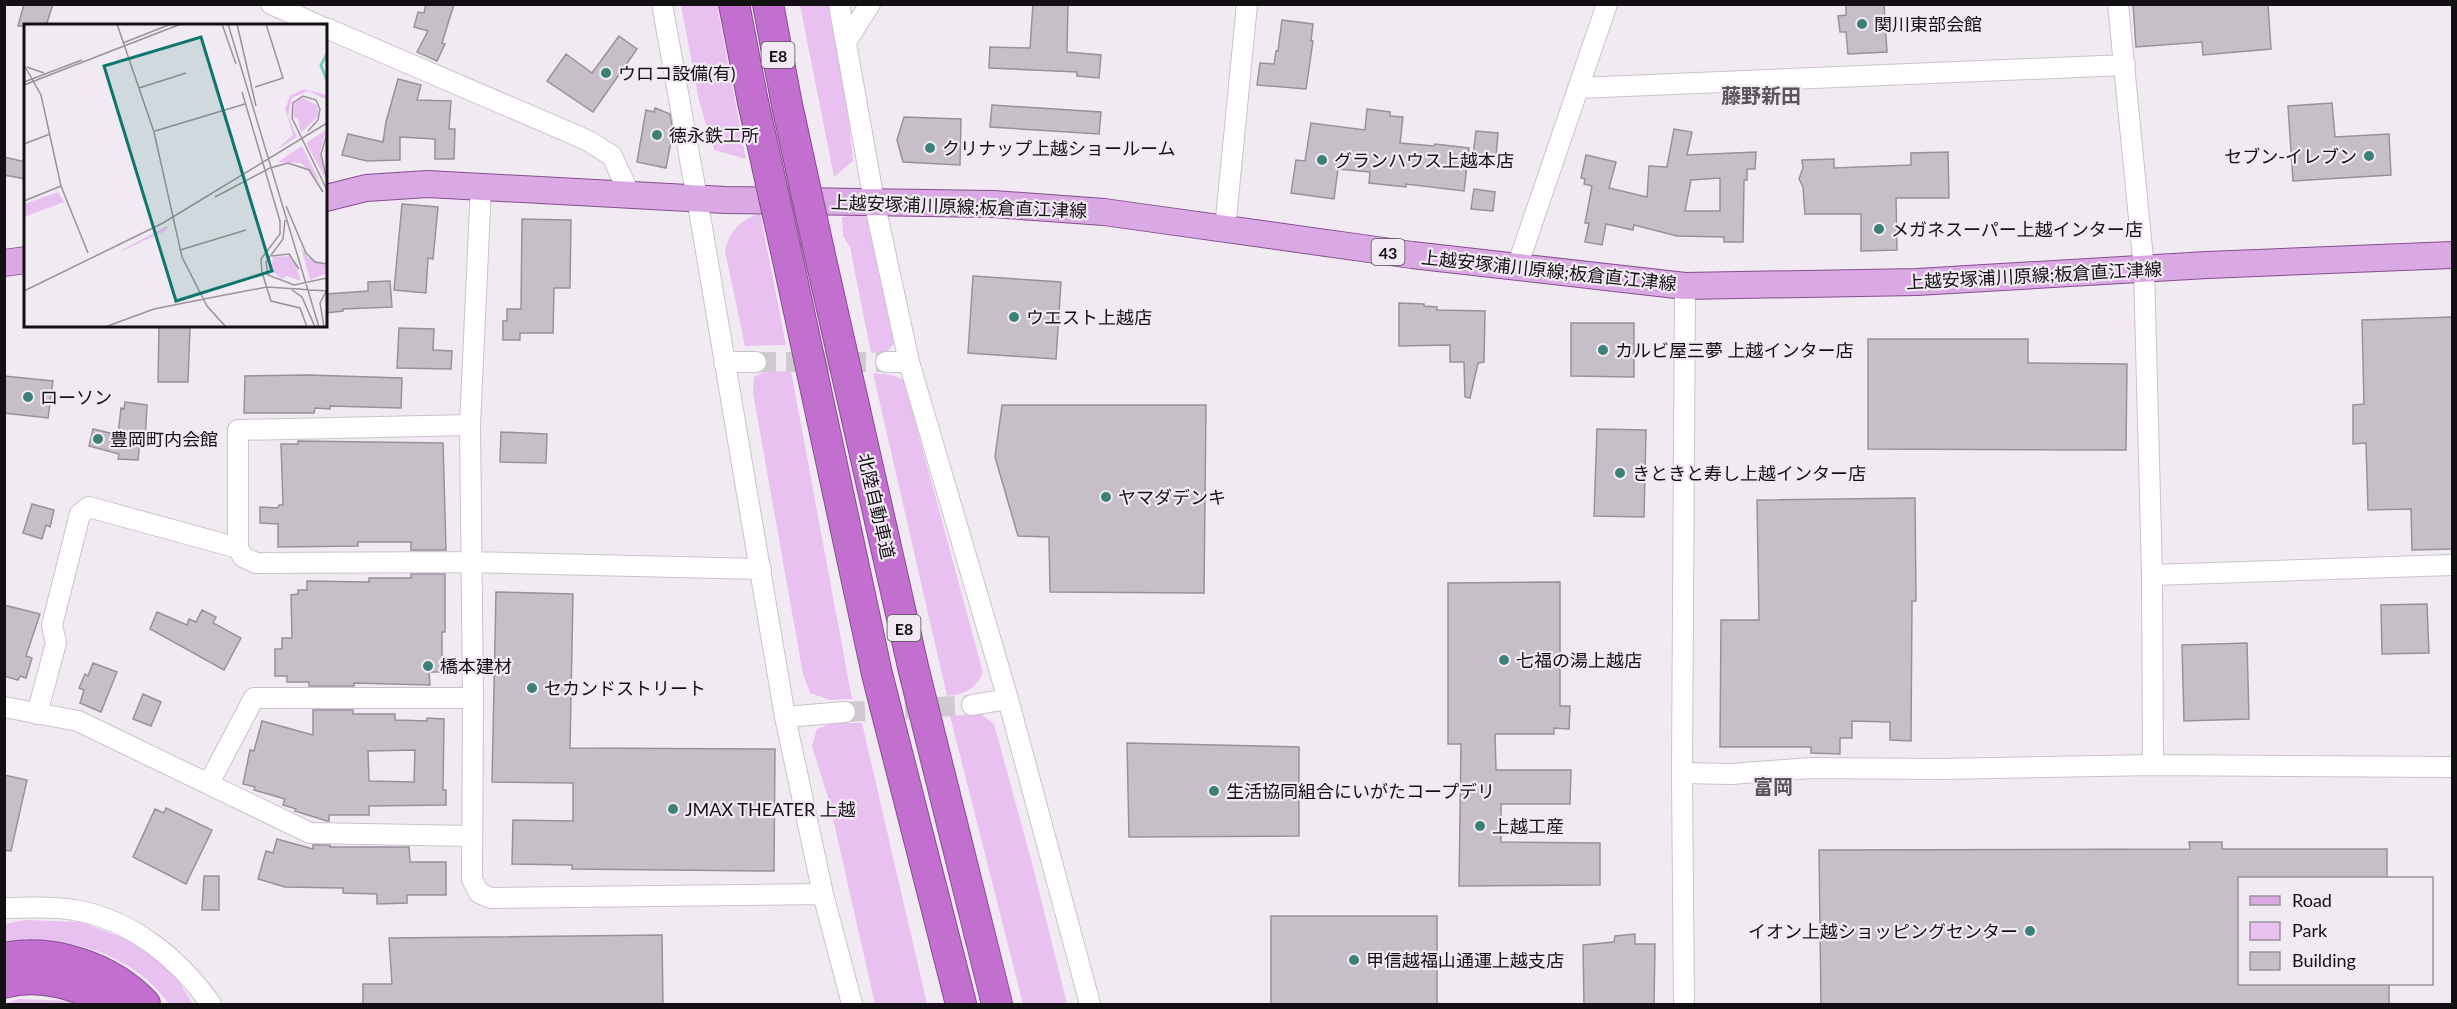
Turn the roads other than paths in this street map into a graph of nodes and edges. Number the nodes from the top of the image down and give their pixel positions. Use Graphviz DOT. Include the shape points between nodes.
graph roads {
  1 [pos="271,4"];
  2 [pos="662,4"];
  3 [pos="734,4"];
  4 [pos="768,4"];
  5 [pos="839,4"];
  6 [pos="870,4"];
  7 [pos="1247,4"];
  8 [pos="1607,4"];
  9 [pos="2118,4"];
  10 [pos="316,24"];
  11 [pos="327,28"];
  12 [pos="846,42"];
  13 [pos="2125,65"];
  14 [pos="1578,88"];
  15 [pos="481,186"];
  16 [pos="628,193"];
  17 [pos="327,198"];
  18 [pos="698,198"];
  19 [pos="874,201"];
  20 [pos="1225,229"];
  21 [pos="2452,255"];
  22 [pos="24,260"];
  23 [pos="4,263"];
  24 [pos="1517,267"];
  25 [pos="2144,269"];
  26 [pos="1685,286"];
  27 [pos="724,362"];
  28 [pos="756,362"];
  29 [pos="886,362"];
  30 [pos="909,362"];
  31 [pos="470,425"];
  32 [pos="238,548"];
  33 [pos="470,562"];
  34 [pos="2452,566"];
  35 [pos="761,569"];
  36 [pos="2152,575"];
  37 [pos="878,674"];
  38 [pos="473,698"];
  39 [pos="1008,699"];
  40 [pos="972,705"];
  41 [pos="4,707"];
  42 [pos="845,712"];
  43 [pos="37,714"];
  44 [pos="785,717"];
  45 [pos="2153,765"];
  46 [pos="2452,766"];
  47 [pos="1682,772"];
  48 [pos="209,783"];
  49 [pos="471,836"];
  50 [pos="823,894"];
  51 [pos="4,908"];
  52 [pos="4,958"];
  53 [pos="4,983"];
  54 [pos="108,1005"];
  55 [pos="145,1005"];
  56 [pos="211,1005"];
  57 [pos="852,1005"];
  58 [pos="941,1005"];
  59 [pos="961,1005"];
  60 [pos="997,1005"];
  61 [pos="1090,1005"];
  62 [pos="1684,1005"];
  1 -- 10 [label="street"];
  2 -- 18 [label="street"];
  3 -- 37 [label="highway, 北陸自動車道 / E8, bridge"];
  4 -- 60 [label="highway, 北陸自動車道 / E8, bridge" via="787,105 914,671"];
  5 -- 12 [label="street"];
  6 -- 12 [label="street"];
  7 -- 20 [label="street"];
  8 -- 14 [label="street"];
  9 -- 13 [label="street"];
  11 -- 16 [label="street" via="589,141 612,156"];
  12 -- 19 [label="street"];
  13 -- 14 [label="street"];
  13 -- 25 [label="street"];
  14 -- 24 [label="street"];
  15 -- 16 [label="main road, 上越安塚浦川原線;板倉直江津線 / 43"];
  15 -- 17 [label="main road, 上越安塚浦川原線;板倉直江津線 / 43" via="399,185"];
  15 -- 31 [label="street"];
  16 -- 18 [label="main road, 上越安塚浦川原線;板倉直江津線 / 43"];
  18 -- 19 [label="main road, 上越安塚浦川原線;板倉直江津線 / 43"];
  18 -- 27 [label="street"];
  19 -- 20 [label="main road, 上越安塚浦川原線;板倉直江津線 / 43" via="1104,212"];
  19 -- 30 [label="street"];
  20 -- 24 [label="main road, 上越安塚浦川原線;板倉直江津線 / 43"];
  21 -- 25 [label="main road, 上越安塚浦川原線;板倉直江津線 / 43"];
  22 -- 23 [label="main road"];
  24 -- 26 [label="main road, 上越安塚浦川原線;板倉直江津線 / 43"];
  25 -- 26 [label="main road, 上越安塚浦川原線;板倉直江津線 / 43" via="1917,282"];
  25 -- 36 [label="street"];
  26 -- 47 [label="street"];
  27 -- 28 [label="street"];
  27 -- 35 [label="street"];
  29 -- 30 [label="street"];
  30 -- 39 [label="street"];
  31 -- 32 [label="street" via="238,430"];
  31 -- 33 [label="street"];
  32 -- 33 [label="street" via="243,557 256,563"];
  32 -- 43 [label="street" via="89,507 80,514 52,625 56,643"];
  33 -- 35 [label="street"];
  33 -- 38 [label="street"];
  34 -- 36 [label="street"];
  35 -- 44 [label="street"];
  36 -- 45 [label="street"];
  37 -- 58 [label="highway" via="885,736"];
  37 -- 59 [label="highway, 北陸自動車道 / E8"];
  38 -- 48 [label="street" via="254,698"];
  38 -- 49 [label="street"];
  39 -- 40 [label="street"];
  39 -- 61 [label="street"];
  41 -- 43 [label="street"];
  42 -- 44 [label="street"];
  43 -- 48 [label="street" via="78,721"];
  44 -- 50 [label="street"];
  45 -- 46 [label="street"];
  45 -- 47 [label="street"];
  47 -- 62 [label="street"];
  48 -- 49 [label="street" via="310,833"];
  49 -- 50 [label="street" via="472,879 479,893 491,898"];
  50 -- 57 [label="street"];
  51 -- 56 [label="street" via="74,910 111,921 146,939 178,963"];
  52 -- 55 [label="highway" via="44,956 77,962 109,976 135,993"];
  53 -- 54 [label="highway" via="41,980 70,985"];
}
